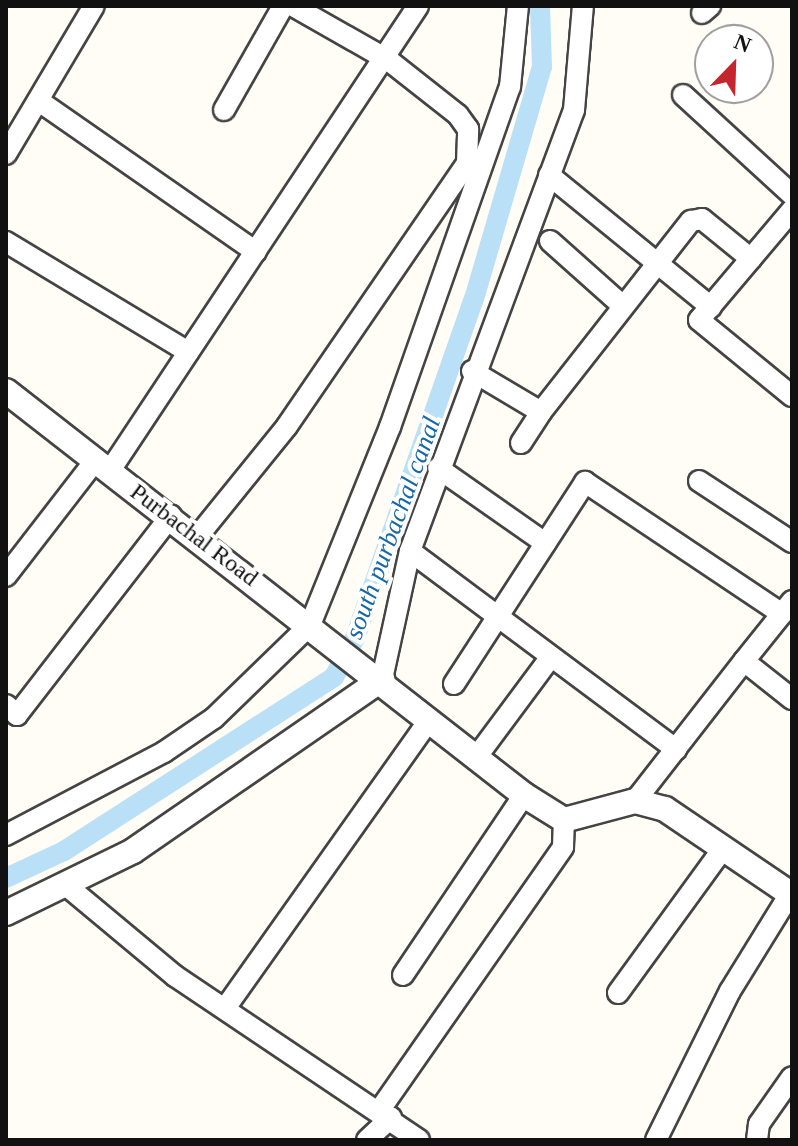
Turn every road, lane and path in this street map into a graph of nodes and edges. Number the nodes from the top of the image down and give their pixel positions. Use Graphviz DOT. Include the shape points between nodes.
graph roads {
  1 [pos="94,6"];
  2 [pos="283,6"];
  3 [pos="293,6"];
  4 [pos="418,6"];
  5 [pos="518,6"];
  6 [pos="583,6"];
  7 [pos="388,60"];
  8 [pos="683,95"];
  9 [pos="39,101"];
  10 [pos="224,110"];
  11 [pos="6,154"];
  12 [pos="549,175"];
  13 [pos="792,195"];
  14 [pos="792,210"];
  15 [pos="550,241"];
  16 [pos="6,242"];
  17 [pos="256,252"];
  18 [pos="751,259"];
  19 [pos="659,264"];
  20 [pos="623,306"];
  21 [pos="711,307"];
  22 [pos="188,352"];
  23 [pos="472,371"];
  24 [pos="6,391"];
  25 [pos="792,396"];
  26 [pos="541,412"];
  27 [pos="521,443"];
  28 [pos="102,466"];
  29 [pos="438,468"];
  30 [pos="699,481"];
  31 [pos="171,516"];
  32 [pos="198,536"];
  33 [pos="792,542"];
  34 [pos="545,543"];
  35 [pos="410,551"];
  36 [pos="6,576"];
  37 [pos="787,608"];
  38 [pos="497,617"];
  39 [pos="316,630"];
  40 [pos="550,658"];
  41 [pos="744,661"];
  42 [pos="373,672"];
  43 [pos="454,684"];
  44 [pos="792,699"];
  45 [pos="6,705"];
  46 [pos="429,720"];
  47 [pos="676,749"];
  48 [pos="475,759"];
  49 [pos="524,795"];
  50 [pos="635,801"];
  51 [pos="564,820"];
  52 [pos="6,835"];
  53 [pos="724,847"];
  54 [pos="67,886"];
  55 [pos="791,895"];
  56 [pos="6,913"];
  57 [pos="403,975"];
  58 [pos="618,993"];
  59 [pos="226,1007"];
  60 [pos="792,1077"];
  61 [pos="385,1115"];
  62 [pos="367,1140"];
  63 [pos="419,1140"];
  64 [pos="656,1140"];
  65 [pos="757,1140"];
  1 -- 9 [label="street"];
  2 -- 10 [label="street"];
  3 -- 7 [label="street"];
  4 -- 7 [label="street"];
  5 -- 39 [label="street" via="510,87"];
  6 -- 12 [label="street" via="574,110"];
  7 -- 17 [label="street"];
  7 -- 32 [label="street" via="458,115 468,129 467,163 287,426"];
  8 -- 13 [label="street"];
  9 -- 11 [label="street"];
  9 -- 17 [label="street"];
  12 -- 19 [label="street"];
  12 -- 23 [label="street"];
  14 -- 18 [label="street"];
  15 -- 20 [label="street"];
  16 -- 22 [label="street"];
  17 -- 22 [label="street"];
  18 -- 19 [label="street" via="697,218"];
  18 -- 21 [label="street"];
  19 -- 20 [label="street"];
  19 -- 21 [label="street"];
  20 -- 26 [label="street"];
  21 -- 25 [label="street" via="699,320"];
  22 -- 28 [label="street"];
  23 -- 26 [label="street"];
  23 -- 29 [label="street"];
  24 -- 28 [label="street, Purbachal Road"];
  26 -- 27 [label="street"];
  28 -- 31 [label="street, Purbachal Road"];
  28 -- 36 [label="street"];
  29 -- 34 [label="street"];
  29 -- 35 [label="street"];
  30 -- 33 [label="street"];
  31 -- 32 [label="street, Purbachal Road"];
  31 -- 45 [label="street" via="17,715"];
  32 -- 39 [label="street, Purbachal Road"];
  34 -- 37 [label="street" via="585,482"];
  34 -- 38 [label="street"];
  35 -- 38 [label="street"];
  35 -- 42 [label="street"];
  37 -- 41 [label="street"];
  38 -- 40 [label="street"];
  38 -- 43 [label="street"];
  39 -- 42 [label="street, Purbachal Road"];
  39 -- 52 [label="street" via="214,718 164,752"];
  40 -- 47 [label="street"];
  40 -- 48 [label="street"];
  41 -- 44 [label="street"];
  41 -- 47 [label="street"];
  42 -- 46 [label="street, Purbachal Road"];
  42 -- 54 [label="street" via="133,851"];
  46 -- 48 [label="street, Purbachal Road"];
  46 -- 59 [label="street"];
  47 -- 50 [label="street"];
  48 -- 49 [label="street, Purbachal Road"];
  49 -- 51 [label="street, Purbachal Road"];
  49 -- 57 [label="street"];
  50 -- 51 [label="street"];
  50 -- 53 [label="street" via="665,809"];
  51 -- 61 [label="street" via="563,847"];
  53 -- 55 [label="street"];
  53 -- 58 [label="street"];
  54 -- 56 [label="street"];
  54 -- 59 [label="street" via="175,976"];
  55 -- 64 [label="street" via="730,991"];
  59 -- 61 [label="street"];
  60 -- 65 [label="street" via="759,1124"];
  61 -- 62 [label="street"];
  61 -- 63 [label="street"];
}
